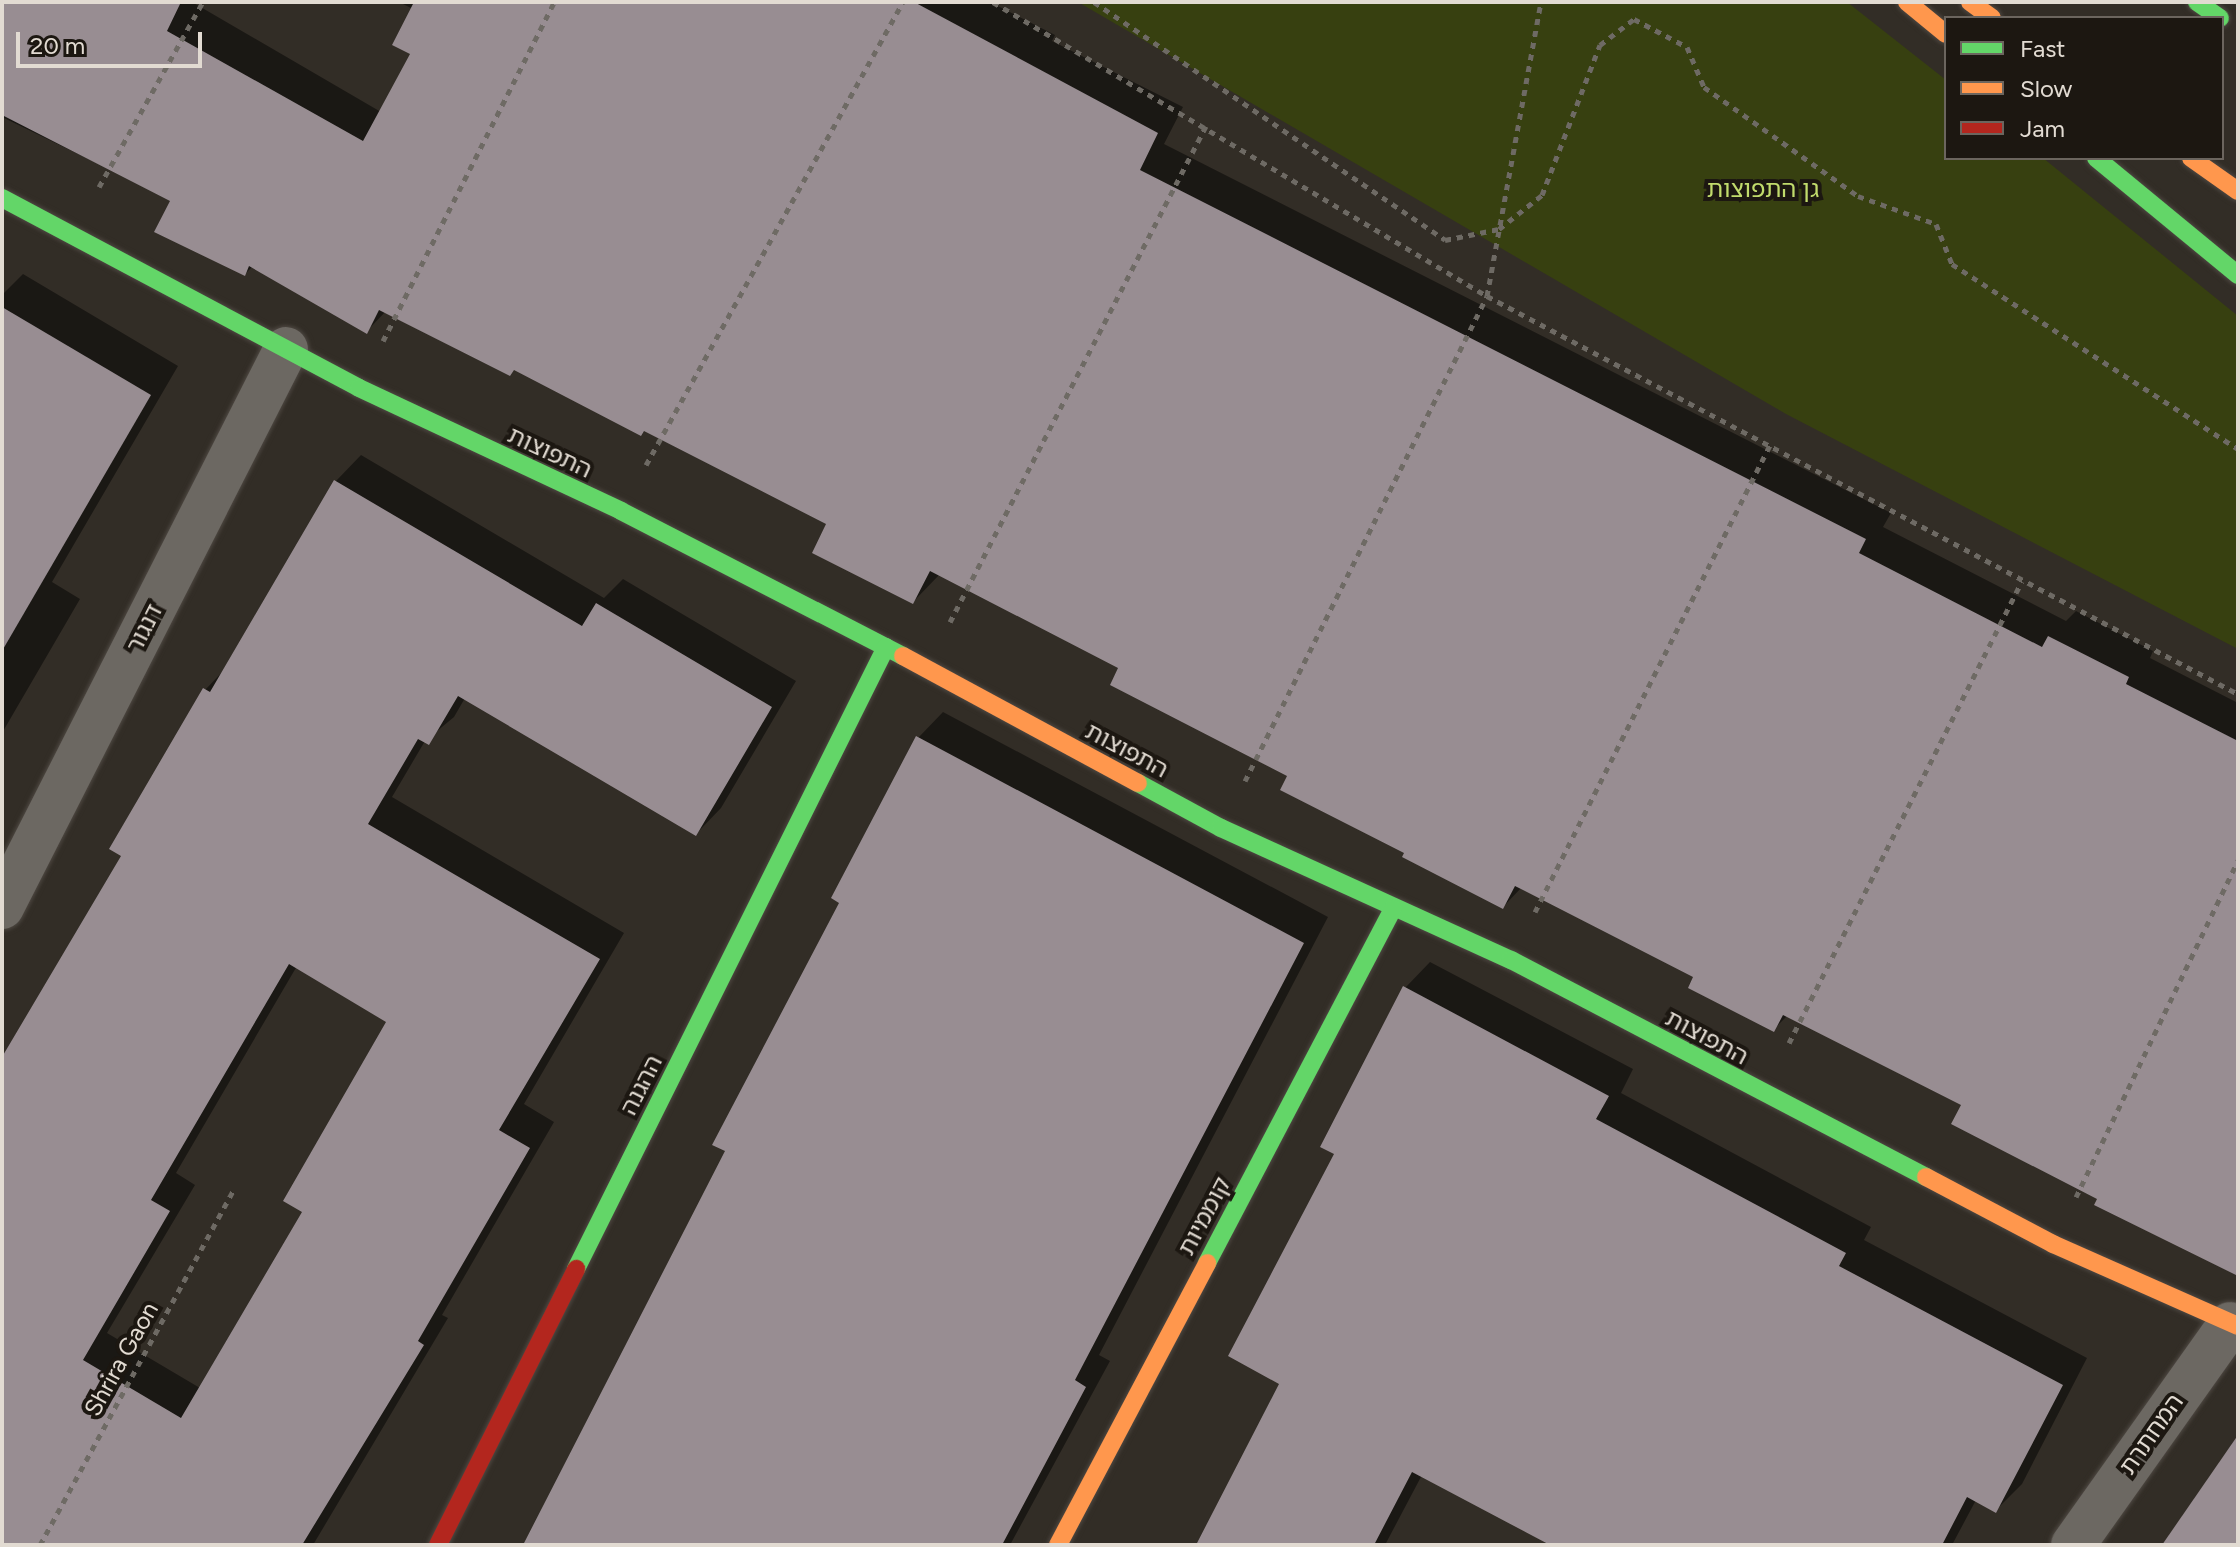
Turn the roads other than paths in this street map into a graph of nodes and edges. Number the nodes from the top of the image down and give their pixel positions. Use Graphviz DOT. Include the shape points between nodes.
graph roads {
  1 [pos="1907,2"];
  2 [pos="1970,2"];
  3 [pos="2197,2"];
  4 [pos="1989,16"];
  5 [pos="2217,16"];
  6 [pos="1944,32"];
  7 [pos="2098,160"];
  8 [pos="2194,160"];
  9 [pos="2238,191"];
  10 [pos="2,198"];
  11 [pos="2238,275"];
  12 [pos="286,349"];
  13 [pos="886,647"];
  14 [pos="2,907"];
  15 [pos="1393,909"];
  16 [pos="2234,1325"];
  17 [pos="438,1545"];
  18 [pos="1058,1545"];
  19 [pos="2073,1545"];
  1 -- 6 [label="main road"];
  2 -- 4 [label="main road"];
  3 -- 5 [label="main road"];
  7 -- 11 [label="main road"];
  8 -- 9 [label="main road"];
  10 -- 12 [label="main road, התפוצות"];
  12 -- 13 [label="main road, התפוצות"];
  12 -- 14 [label="street, דנגור"];
  13 -- 15 [label="main road, התפוצות" via="1221,828"];
  13 -- 17 [label="main road, ההגנה"];
  15 -- 16 [label="main road, התפוצות" via="1511,960 2053,1244"];
  15 -- 18 [label="main road, קוממיות"];
  16 -- 19 [label="street, המחתרת"];
}
